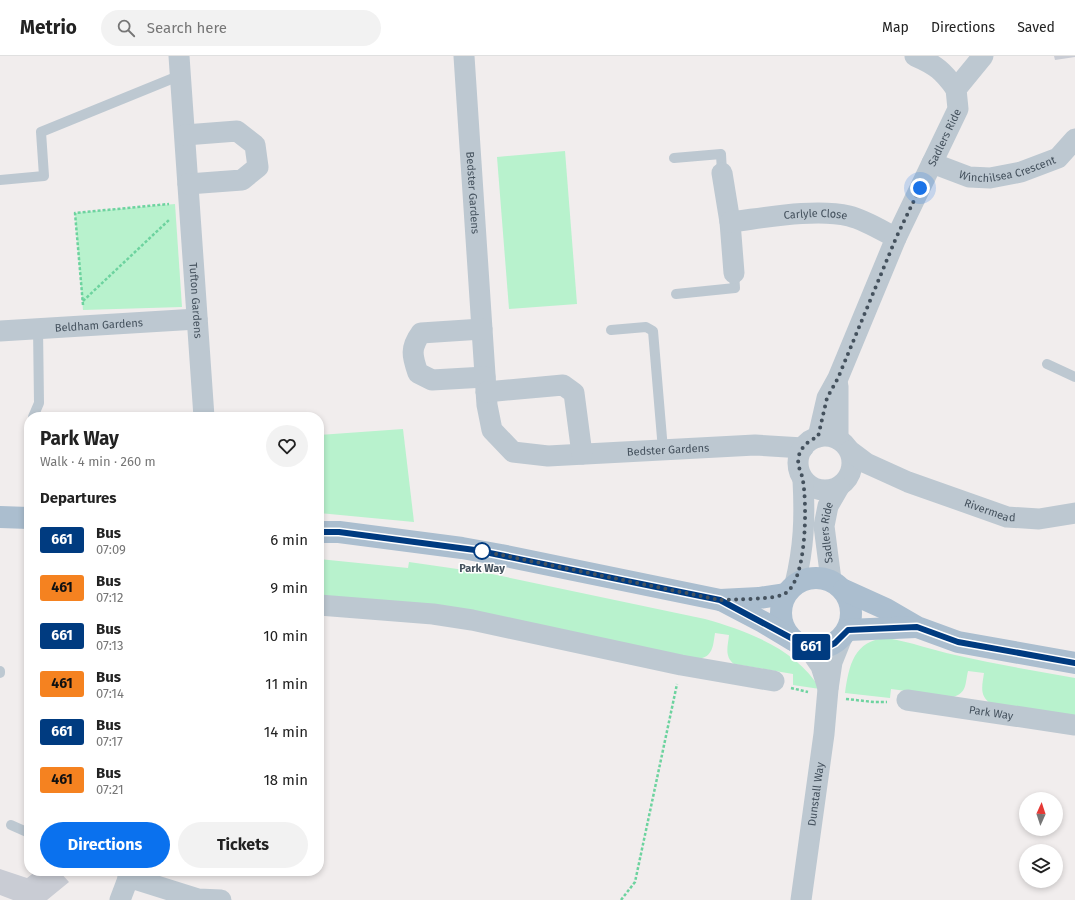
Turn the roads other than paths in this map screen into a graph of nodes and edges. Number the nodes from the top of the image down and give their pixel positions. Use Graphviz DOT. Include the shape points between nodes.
graph roads {
  1 [pos="464,56"];
  2 [pos="915,56"];
  3 [pos="983,56"];
  4 [pos="180,66"];
  5 [pos="956,89"];
  6 [pos="185,135"];
  7 [pos="1075,139"];
  8 [pos="674,158"];
  9 [pos="932,163"];
  10 [pos="722,173"];
  11 [pos="0,180"];
  12 [pos="189,193"];
  13 [pos="730,222"];
  14 [pos="896,238"];
  15 [pos="734,273"];
  16 [pos="676,294"];
  17 [pos="197,319"];
  18 [pos="38,328"];
  19 [pos="482,329"];
  20 [pos="611,330"];
  21 [pos="0,331"];
  22 [pos="1046,364"];
  23 [pos="1075,377"];
  24 [pos="486,384"];
  25 [pos="36,412"];
  26 [pos="204,412"];
  27 [pos="827,443"];
  28 [pos="755,445"];
  29 [pos="663,450"];
  30 [pos="582,454"];
  31 [pos="801,475"];
  32 [pos="908,482"];
  33 [pos="842,484"];
  34 [pos="1075,513"];
  35 [pos="0,517"];
  36 [pos="24,518"];
  37 [pos="324,532"];
  38 [pos="837,585"];
  39 [pos="790,589"];
  40 [pos="720,600"];
  41 [pos="324,604"];
  42 [pos="917,627"];
  43 [pos="845,633"];
  44 [pos="801,644"];
  45 [pos="1075,663"];
  46 [pos="774,680"];
  47 [pos="828,689"];
  48 [pos="907,700"];
  49 [pos="1075,725"];
  50 [pos="10,825"];
  51 [pos="24,831"];
  52 [pos="124,876"];
  53 [pos="133,876"];
  54 [pos="120,900"];
  55 [pos="220,900"];
  56 [pos="801,900"];
  1 -- 19 [label="street, Bedster Gardens"];
  2 -- 5 [label="street" via="945,73"];
  3 -- 5 [label="street"];
  4 -- 6 [label="street, Tufton Gardens"];
  4 -- 11 [label="lane" via="41,132 44,176"];
  5 -- 9 [label="street, Sadlers Ride" via="958,109"];
  6 -- 12 [label="street, Tufton Gardens"];
  6 -- 12 [label="street" via="237,131 255,145 258,167 242,180"];
  7 -- 9 [label="street, Winchilsea Crescent" via="1058,158 1021,172 990,178 969,177"];
  8 -- 10 [label="lane" via="721,154"];
  9 -- 14 [label="street, Sadlers Ride"];
  10 -- 13 [label="street"];
  12 -- 17 [label="street, Tufton Gardens"];
  13 -- 14 [label="street, Carlyle Close" via="794,214 838,215 856,219"];
  13 -- 15 [label="street"];
  14 -- 27 [label="street, Sadlers Ride" via="838,378"];
  15 -- 16 [label="lane" via="734,288"];
  17 -- 18 [label="street, Beldham Gardens"];
  17 -- 26 [label="street, Tufton Gardens"];
  18 -- 21 [label="street, Beldham Gardens"];
  18 -- 25 [label="lane" via="39,404"];
  19 -- 24 [label="street, Bedster Gardens"];
  19 -- 24 [label="street" via="421,333 414,342 412,359 418,373 432,380"];
  20 -- 29 [label="lane" via="646,327 653,331"];
  22 -- 23 [label="lane"];
  24 -- 30 [label="street, Bedster Gardens" via="492,430 513,452 548,456"];
  24 -- 30 [label="street" via="563,385 574,392"];
  27 -- 28 [label="street, Bedster Gardens"];
  27 -- 31 [label="street" via="798,459"];
  27 -- 32 [label="street, Rivermead"];
  27 -- 33 [label="street" via="853,466"];
  28 -- 29 [label="street, Bedster Gardens"];
  28 -- 31 [label="street"];
  29 -- 30 [label="street, Bedster Gardens"];
  31 -- 33 [label="street" via="809,485 824,490"];
  31 -- 39 [label="street" via="804,534 802,554"];
  32 -- 33 [label="street, Rivermead" via="863,478"];
  32 -- 34 [label="street, Rivermead" via="1007,517 1039,519"];
  33 -- 38 [label="street, Sadlers Ride" via="828,506 824,526"];
  35 -- 36 [label="main road"];
  37 -- 40 [label="main road" via="462,548"];
  38 -- 39 [label="main road" via="812,577"];
  38 -- 42 [label="main road"];
  38 -- 43 [label="main road" via="850,600 852,610"];
  39 -- 40 [label="main road" via="759,598"];
  39 -- 44 [label="main road" via="781,609 782,621 786,632"];
  40 -- 44 [label="main road"];
  41 -- 46 [label="street" via="472,620 681,664"];
  42 -- 43 [label="main road"];
  42 -- 45 [label="main road" via="958,642"];
  43 -- 44 [label="main road" via="827,647"];
  43 -- 47 [label="street, Dunstall Way" via="832,662"];
  44 -- 47 [label="street, Dunstall Way" via="821,666"];
  47 -- 56 [label="street, Dunstall Way"];
  48 -- 49 [label="street, Park Way"];
  50 -- 51 [label="lane"];
  52 -- 54 [label="street"];
  53 -- 55 [label="street" via="198,899"];
}
